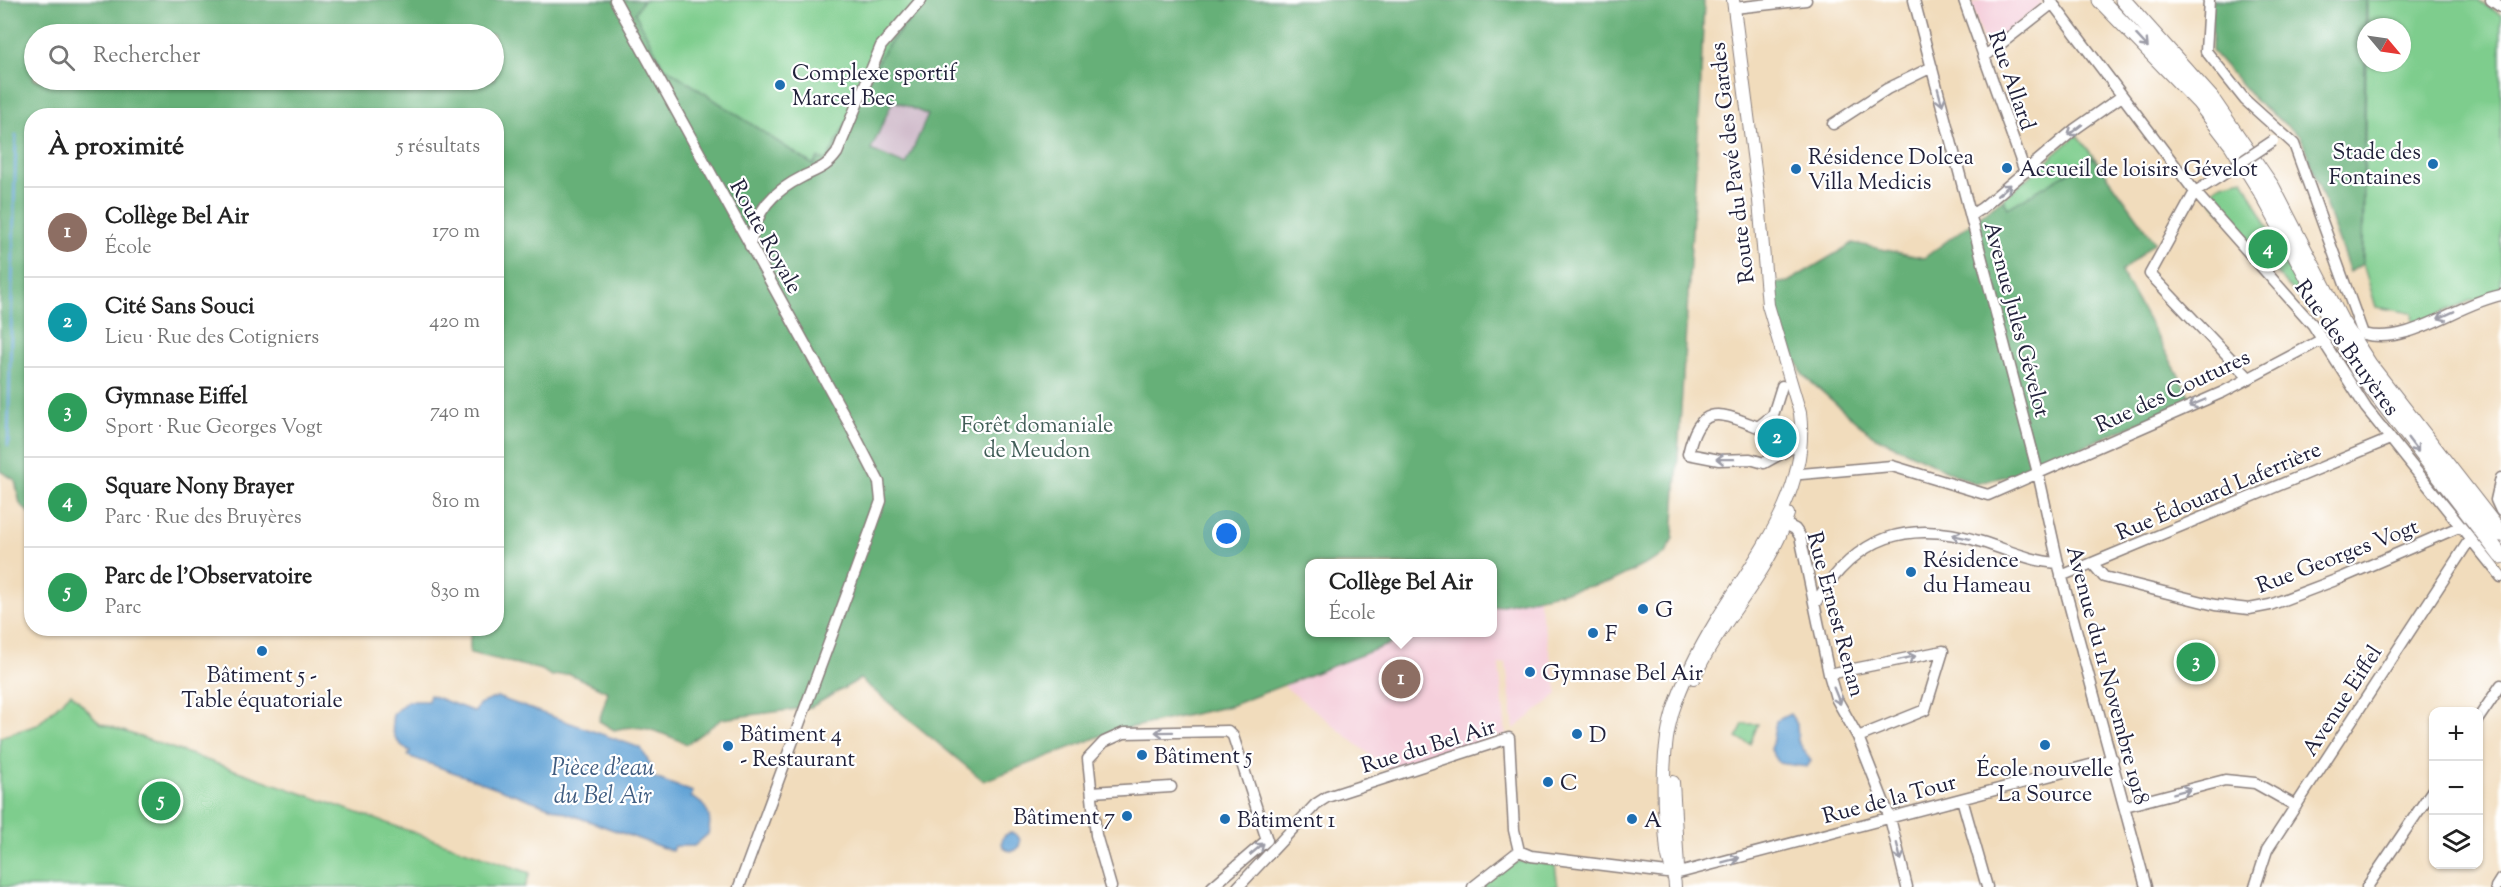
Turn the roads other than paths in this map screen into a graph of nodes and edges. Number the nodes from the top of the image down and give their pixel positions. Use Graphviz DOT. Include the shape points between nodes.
graph roads {
  1 [pos="921,0"];
  2 [pos="1806,0"];
  3 [pos="1914,0"];
  4 [pos="1964,0"];
  5 [pos="2100,0"];
  6 [pos="2123,0"];
  7 [pos="2209,0"];
  8 [pos="2491,0"];
  9 [pos="617,1"];
  10 [pos="2052,1"];
  11 [pos="1733,4"];
  12 [pos="2501,7"];
  13 [pos="1984,57"];
  14 [pos="1932,67"];
  15 [pos="2122,96"];
  16 [pos="1833,124"];
  17 [pos="2283,134"];
  18 [pos="2025,172"];
  19 [pos="2195,192"];
  20 [pos="1971,215"];
  21 [pos="750,246"];
  22 [pos="2501,295"];
  23 [pos="1772,321"];
  24 [pos="2321,340"];
  25 [pos="2249,378"];
  26 [pos="1782,386"];
  27 [pos="2390,439"];
  28 [pos="1800,447"];
  29 [pos="1798,470"];
  30 [pos="2038,473"];
  31 [pos="2501,478"];
  32 [pos="2501,512"];
  33 [pos="1785,524"];
  34 [pos="2459,526"];
  35 [pos="2501,534"];
  36 [pos="2470,539"];
  37 [pos="2501,556"];
  38 [pos="2058,562"];
  39 [pos="2093,564"];
  40 [pos="2061,576"];
  41 [pos="2501,577"];
  42 [pos="1816,602"];
  43 [pos="1829,674"];
  44 [pos="2501,685"];
  45 [pos="2483,712"];
  46 [pos="1858,737"];
  47 [pos="2113,759"];
  48 [pos="1171,787"];
  49 [pos="1092,792"];
  50 [pos="2429,794"];
  51 [pos="1962,799"];
  52 [pos="2126,806"];
  53 [pos="2296,806"];
  54 [pos="1890,818"];
  55 [pos="1519,851"];
  56 [pos="1667,852"];
  57 [pos="1659,874"];
  58 [pos="2501,879"];
  59 [pos="1675,881"];
  60 [pos="739,887"];
  61 [pos="1111,887"];
  62 [pos="1212,887"];
  63 [pos="1238,887"];
  64 [pos="1473,887"];
  65 [pos="1907,887"];
  66 [pos="1987,887"];
  67 [pos="2146,887"];
  68 [pos="2255,887"];
  69 [pos="2367,887"];
  70 [pos="2496,887"];
  1 -- 21 [label="street" via="881,46 837,153 828,165 780,189 769,199 752,233"];
  2 -- 11 [label="street"];
  3 -- 14 [label="street, Avenue Jules Gévelot"];
  4 -- 13 [label="street, Rue Allard"];
  5 -- 37 [label="highway, one-way" via="2199,102 2232,145 2359,372"];
  6 -- 35 [label="highway" via="2211,98 2272,187 2341,321 2369,364"];
  7 -- 17 [label="street" via="2206,51 2245,100"];
  8 -- 12 [label="street"];
  9 -- 21 [label="street, Route Royale"];
  10 -- 13 [label="street"];
  10 -- 15 [label="street, Rue des Bruyères"];
  11 -- 23 [label="main road, Route du Pavé des Gardes"];
  13 -- 18 [label="street, Rue Allard"];
  14 -- 16 [label="street" via="1887,89"];
  14 -- 20 [label="street, Avenue Jules Gévelot, one-way"];
  15 -- 18 [label="street, one-way" via="2075,129"];
  15 -- 19 [label="street, Rue des Bruyères"];
  17 -- 19 [label="street, bridge"];
  22 -- 17 [label="street, one-way" via="2405,331 2374,337 2363,334 2304,168 2294,144"];
  20 -- 18 [label="street, one-way"];
  19 -- 24 [label="street, Rue des Bruyères" via="2294,301"];
  19 -- 25 [label="street" via="2150,274"];
  20 -- 30 [label="street, Avenue Jules Gévelot"];
  21 -- 60 [label="street, Route Royale" via="847,420 882,492"];
  23 -- 28 [label="main road, Route du Pavé des Gardes" via="1800,413"];
  23 -- 29 [label="main road, Route du Pavé des Gardes" via="1806,415 1808,438"];
  24 -- 25 [label="street, Rue des Coutures"];
  24 -- 27 [label="street, Rue des Bruyères"];
  25 -- 30 [label="street, Rue des Coutures, one-way"];
  28 -- 26 [label="street, one-way" via="1764,463 1688,454 1692,436 1707,417 1721,413 1758,427 1773,415"];
  27 -- 34 [label="street, Rue des Bruyères"];
  27 -- 39 [label="street, Rue Édouard Laferrière"];
  28 -- 29 [label="main road, Route du Pavé des Gardes"];
  29 -- 30 [label="street, Rue des Coutures" via="1892,466 1988,495"];
  29 -- 33 [label="main road"];
  29 -- 56 [label="main road" via="1768,541 1698,652 1673,711 1664,761"];
  30 -- 38 [label="street, Avenue du 11 Novembre 1918"];
  31 -- 32 [label="street" via="2496,500"];
  33 -- 42 [label="street, Rue Ernest Renan" via="1800,536"];
  33 -- 59 [label="main road" via="1771,557 1724,623 1696,675 1681,714 1672,753 1678,868"];
  34 -- 36 [label="street, Rue des Bruyères"];
  34 -- 39 [label="street, Rue Georges Vogt" via="2325,584 2249,609 2215,605 2104,577"];
  36 -- 41 [label="street, Rue des Bruyères"];
  36 -- 53 [label="street, Avenue Eiffel"];
  38 -- 40 [label="street, Avenue du 11 Novembre 1918"];
  38 -- 42 [label="street, one-way" via="2021,557 1947,534 1900,535 1871,543 1854,554 1835,572"];
  39 -- 40 [label="street, Rue Édouard Laferrière"];
  40 -- 47 [label="street, Avenue du 11 Novembre 1918"];
  42 -- 43 [label="street, Rue Ernest Renan"];
  43 -- 46 [label="street, Rue Ernest Renan, one-way" via="1836,698"];
  43 -- 46 [label="street, one-way" via="1943,651 1925,710"];
  44 -- 45 [label="street"];
  46 -- 54 [label="street, Rue Ernest Renan"];
  47 -- 51 [label="street, Rue de la Tour"];
  47 -- 52 [label="street, Avenue du 11 Novembre 1918"];
  48 -- 49 [label="street"];
  49 -- 61 [label="street" via="1096,835"];
  62 -- 49 [label="street, one-way" via="1267,840 1233,736 1228,731 1124,733 1104,742 1088,759"];
  50 -- 69 [label="street"];
  51 -- 54 [label="street, Rue de la Tour"];
  51 -- 66 [label="street"];
  52 -- 53 [label="street, one-way" via="2225,780 2255,783"];
  52 -- 67 [label="street, Avenue du 11 Novembre 1918"];
  53 -- 68 [label="street, Avenue Eiffel" via="2267,850"];
  59 -- 54 [label="street, Rue de la Tour, one-way"];
  54 -- 65 [label="street, Rue Ernest Renan, one-way"];
  55 -- 57 [label="street"];
  55 -- 63 [label="street, Rue du Bel Air" via="1514,830 1509,738 1327,797"];
  55 -- 64 [label="street"];
  56 -- 57 [label="main road"];
  56 -- 59 [label="main road"];
  57 -- 59 [label="street"];
  58 -- 70 [label="street"];
}
